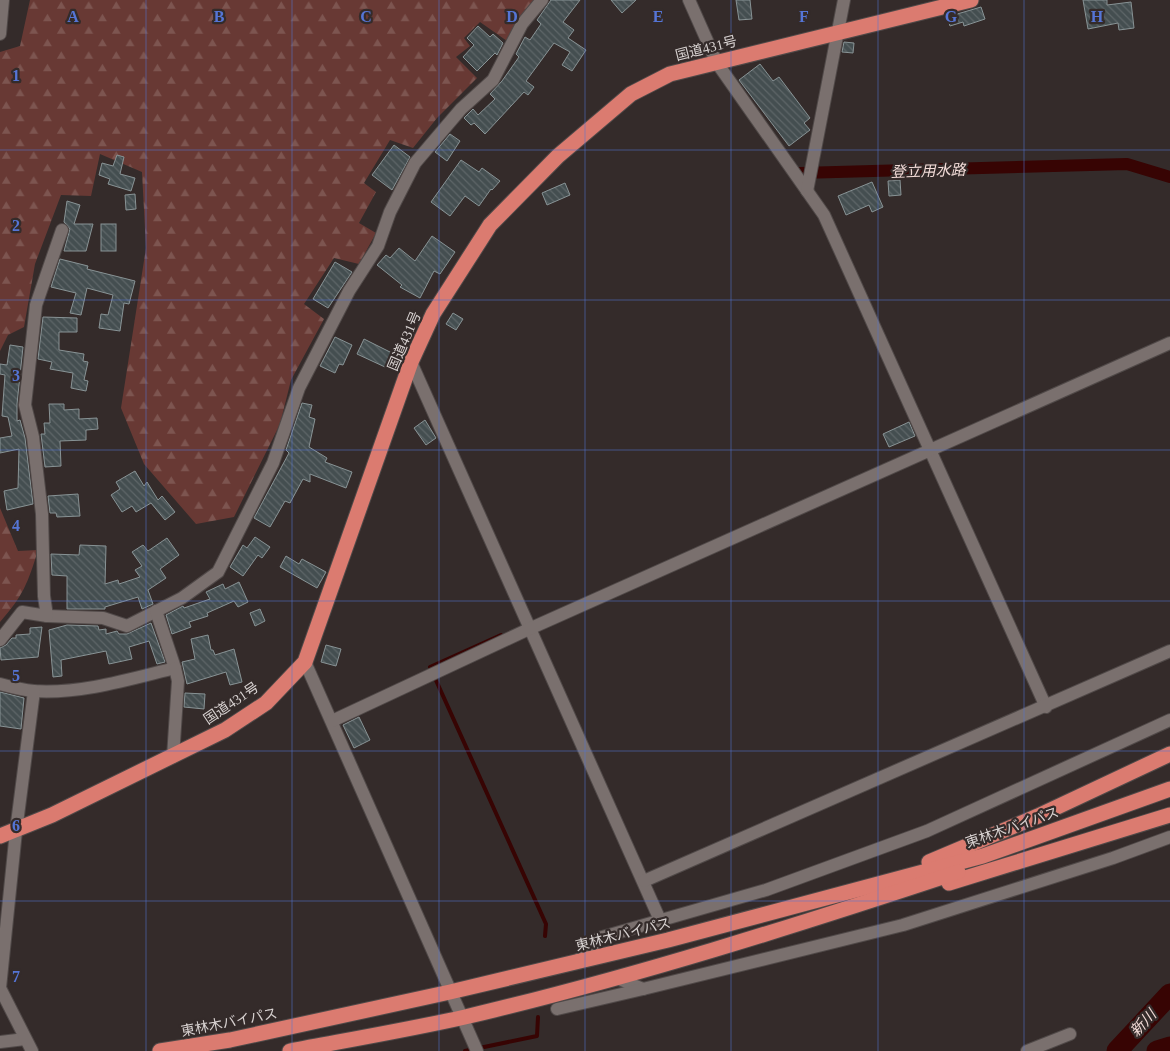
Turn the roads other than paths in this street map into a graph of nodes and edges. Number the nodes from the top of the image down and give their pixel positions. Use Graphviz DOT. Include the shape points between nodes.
graph roads {
  1 [pos="3,0"];
  2 [pos="542,0"];
  3 [pos="688,0"];
  4 [pos="844,0"];
  5 [pos="971,0"];
  6 [pos="931,5"];
  7 [pos="837,32"];
  8 [pos="0,34"];
  9 [pos="717,63"];
  10 [pos="807,191"];
  11 [pos="62,230"];
  12 [pos="1170,343"];
  13 [pos="411,362"];
  14 [pos="931,451"];
  15 [pos="156,611"];
  16 [pos="47,616"];
  17 [pos="529,629"];
  18 [pos="0,640"];
  19 [pos="1170,651"];
  20 [pos="305,662"];
  21 [pos="175,668"];
  22 [pos="0,684"];
  23 [pos="34,691"];
  24 [pos="1046,707"];
  25 [pos="1170,720"];
  26 [pos="332,721"];
  27 [pos="1170,754"];
  28 [pos="173,757"];
  29 [pos="1170,789"];
  30 [pos="1170,815"];
  31 [pos="1086,820"];
  32 [pos="16,832"];
  33 [pos="0,836"];
  34 [pos="1170,837"];
  35 [pos="644,881"];
  36 [pos="811,902"];
  37 [pos="857,906"];
  38 [pos="660,920"];
  39 [pos="574,963"];
  40 [pos="617,978"];
  41 [pos="642,989"];
  42 [pos="450,992"];
  43 [pos="557,1009"];
  44 [pos="464,1017"];
  45 [pos="1070,1034"];
  46 [pos="25,1038"];
  47 [pos="0,1042"];
  48 [pos="32,1051"];
  49 [pos="160,1051"];
  50 [pos="290,1051"];
  51 [pos="477,1051"];
  52 [pos="1027,1051"];
  1 -- 8 [label="street"];
  2 -- 15 [label="street" via="522,24 494,80 461,109 415,163 390,212 378,246 349,291 298,388 273,463 218,572 182,598"];
  3 -- 9 [label="street"];
  4 -- 7 [label="street"];
  5 -- 6 [label="highway, 国道431号"];
  6 -- 7 [label="highway, 国道431号"];
  7 -- 9 [label="highway, 国道431号"];
  7 -- 10 [label="street"];
  9 -- 10 [label="street"];
  9 -- 13 [label="highway, 国道431号" via="670,74 631,94 558,156 490,225 433,314"];
  10 -- 14 [label="street" via="824,215"];
  11 -- 16 [label="street" via="36,305 25,405 33,437"];
  12 -- 14 [label="street"];
  13 -- 17 [label="street"];
  13 -- 20 [label="highway, 国道431号"];
  14 -- 17 [label="street"];
  14 -- 24 [label="street"];
  15 -- 16 [label="street" via="127,626 103,618"];
  15 -- 21 [label="street"];
  16 -- 18 [label="street" via="22,612"];
  17 -- 26 [label="street"];
  17 -- 35 [label="street"];
  19 -- 24 [label="street"];
  20 -- 26 [label="street"];
  20 -- 28 [label="highway, 国道431号" via="266,703 225,730"];
  21 -- 23 [label="street" via="105,685"];
  21 -- 28 [label="street" via="178,681"];
  22 -- 23 [label="street"];
  23 -- 32 [label="street"];
  24 -- 35 [label="street"];
  25 -- 38 [label="street" via="927,830 766,890"];
  26 -- 42 [label="street"];
  27 -- 36 [label="highway" via="981,841 901,873"];
  28 -- 32 [label="highway, 国道431号"];
  29 -- 31 [label="highway, 東林木バイパス"];
  30 -- 37 [label="highway" via="885,904"];
  31 -- 36 [label="highway, 東林木バイパス" via="983,856"];
  31 -- 37 [label="highway, 東林木バイパス" via="985,863"];
  32 -- 33 [label="highway, 国道431号"];
  32 -- 46 [label="street" via="0,988"];
  34 -- 41 [label="street" via="903,925"];
  35 -- 38 [label="street"];
  36 -- 39 [label="highway, 東林木バイパス"];
  37 -- 40 [label="highway, 東林木バイパス"];
  38 -- 39 [label="street" via="600,938"];
  39 -- 42 [label="highway, 東林木バイパス"];
  40 -- 41 [label="street"];
  40 -- 44 [label="highway, 東林木バイパス"];
  41 -- 43 [label="street"];
  42 -- 44 [label="street"];
  42 -- 49 [label="highway, 東林木バイパス" via="230,1040"];
  44 -- 50 [label="highway, 東林木バイパス"];
  44 -- 51 [label="street"];
  45 -- 52 [label="street"];
  46 -- 47 [label="street"];
  46 -- 48 [label="street"];
}
